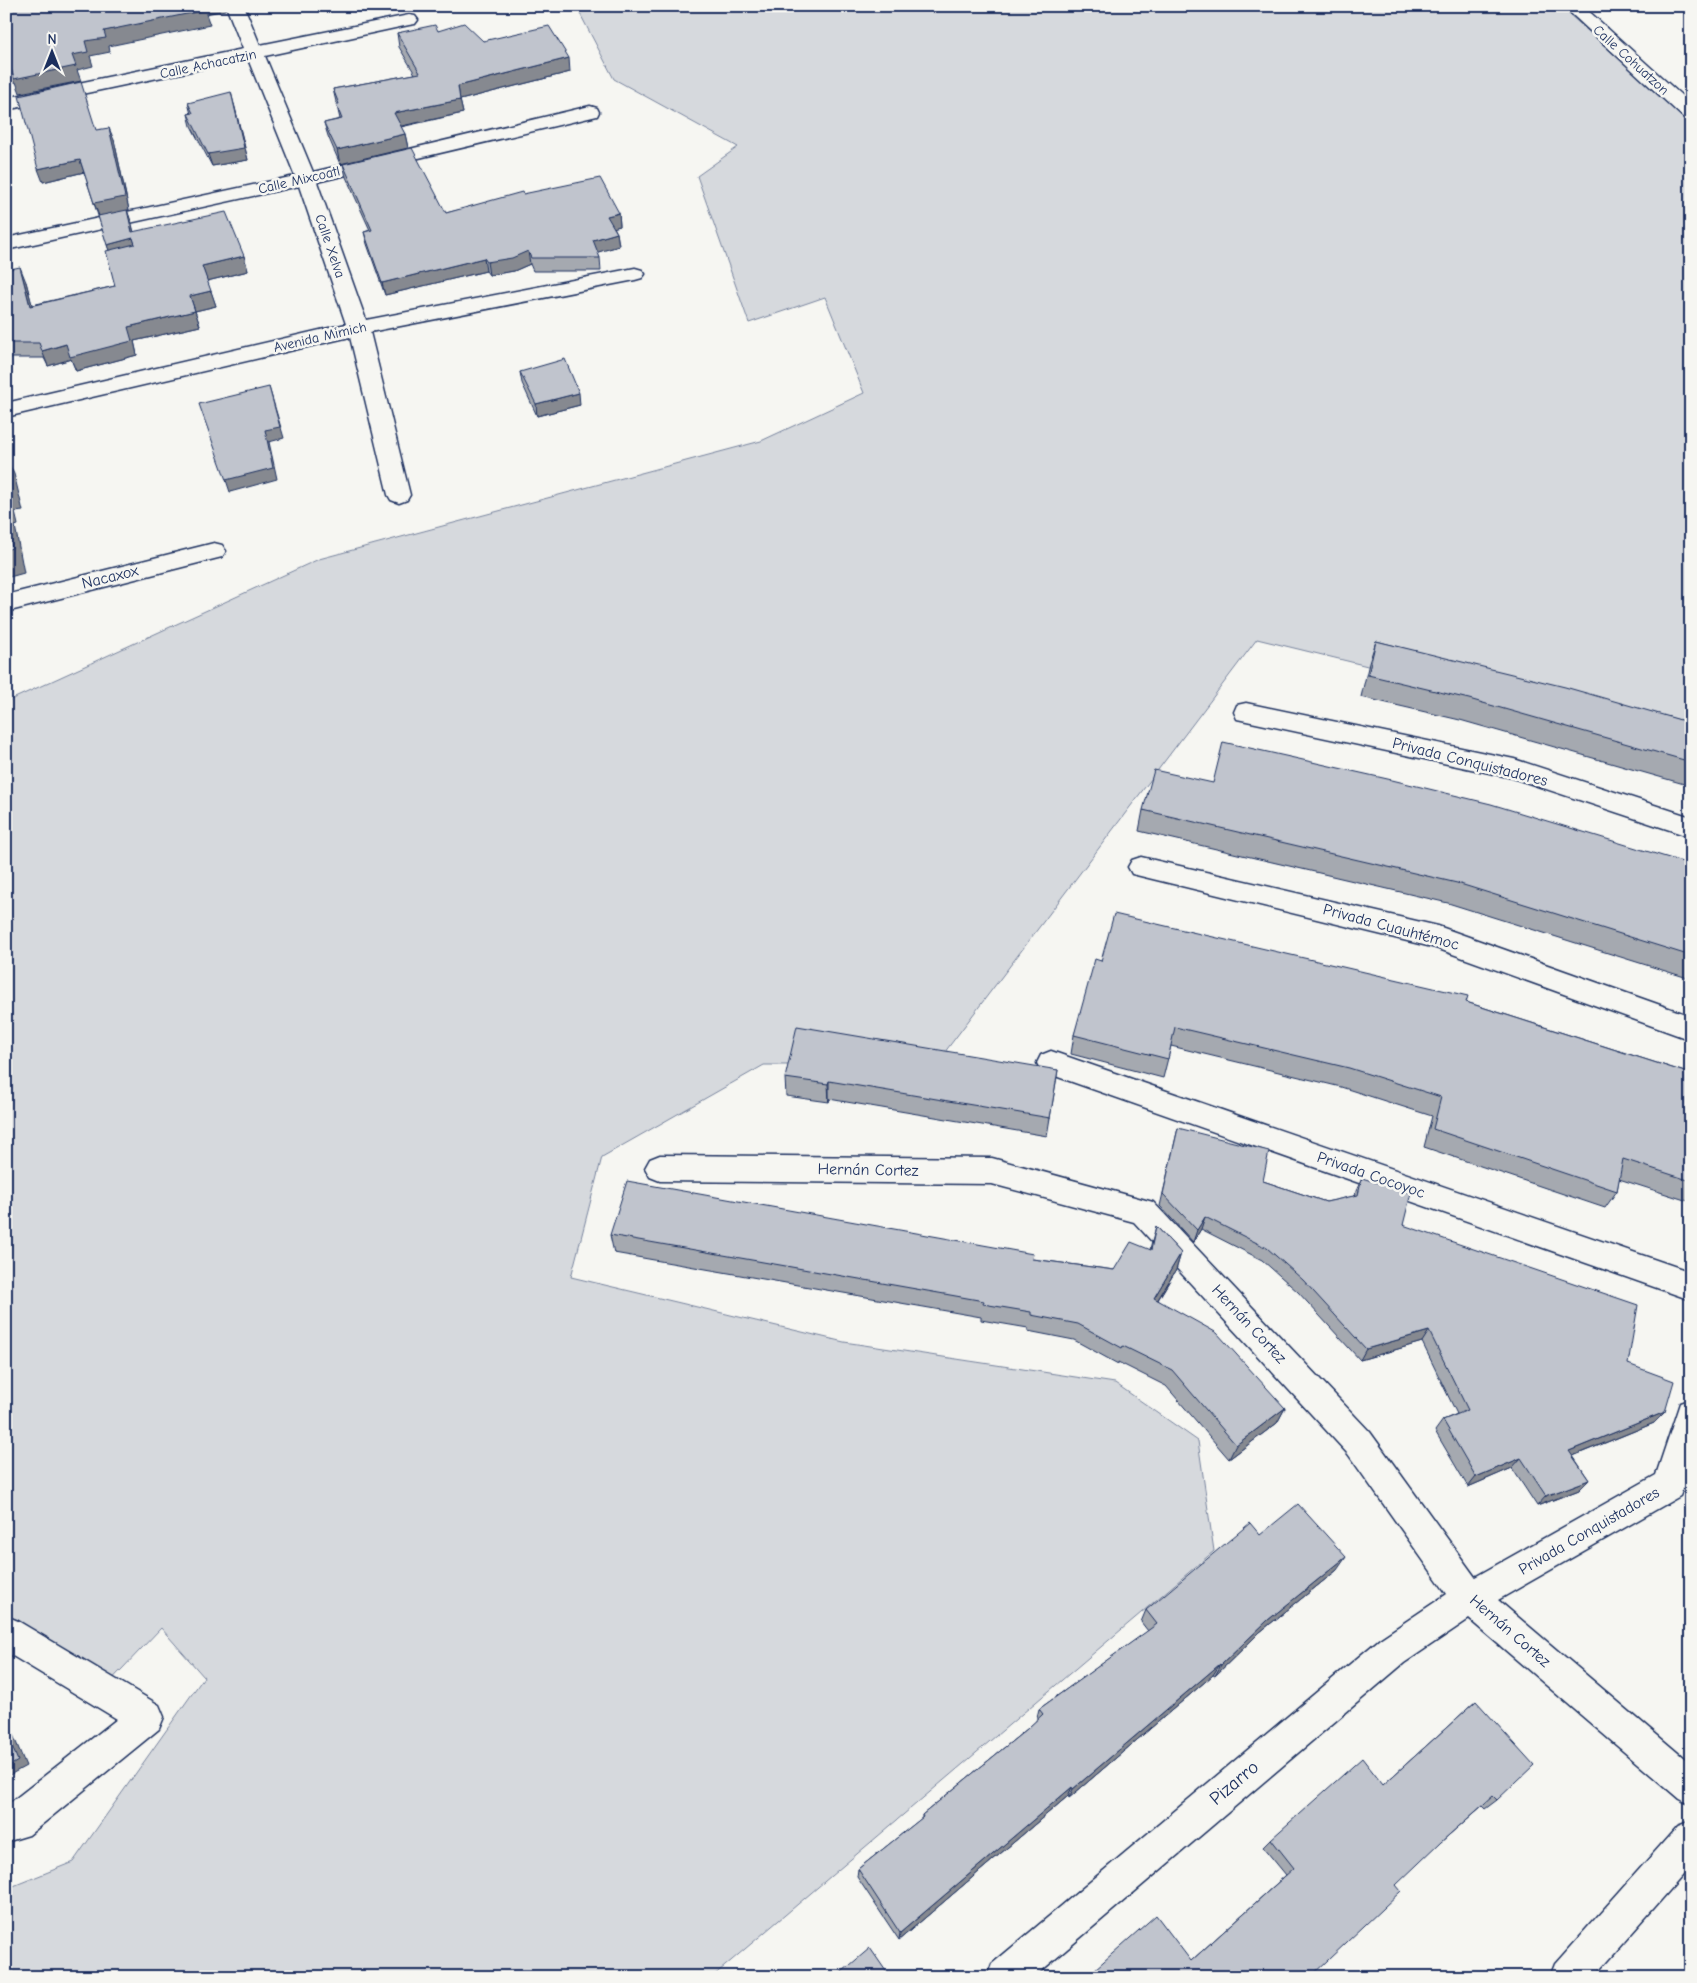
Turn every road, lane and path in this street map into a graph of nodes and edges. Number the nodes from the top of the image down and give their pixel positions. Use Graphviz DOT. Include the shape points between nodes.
graph roads {
  1 [pos="235,6"];
  2 [pos="1572,6"];
  3 [pos="409,20"];
  4 [pos="254,54"];
  5 [pos="6,104"];
  6 [pos="590,112"];
  7 [pos="1691,114"];
  8 [pos="306,179"];
  9 [pos="6,244"];
  10 [pos="635,274"];
  11 [pos="358,328"];
  12 [pos="6,410"];
  13 [pos="400,495"];
  14 [pos="214,551"];
  15 [pos="6,604"];
  16 [pos="1246,712"];
  17 [pos="1691,827"];
  18 [pos="1141,867"];
  19 [pos="1691,1028"];
  20 [pos="1051,1063"];
  21 [pos="660,1168"];
  22 [pos="1691,1286"];
  23 [pos="1691,1414"];
  24 [pos="1470,1598"];
  25 [pos="6,1633"];
  26 [pos="1691,1788"];
  27 [pos="6,1824"];
  28 [pos="1691,1839"];
  29 [pos="1005,1977"];
  30 [pos="1568,1977"];
  1 -- 4 [label="street, Calle Xelva"];
  2 -- 7 [label="street, Calle Cohuatzon"];
  3 -- 4 [label="street, Calle Achacatzin"];
  4 -- 5 [label="street, Calle Achacatzin"];
  4 -- 8 [label="street, Calle Xelva"];
  6 -- 8 [label="street, Calle Mixcoatl"];
  8 -- 9 [label="street, Calle Mixcoatl"];
  8 -- 11 [label="street, Calle Xelva"];
  10 -- 11 [label="street, Avenida Mimich"];
  11 -- 12 [label="street, Avenida Mimich"];
  11 -- 13 [label="street, Calle Xelva"];
  14 -- 15 [label="street, Nacaxox"];
  16 -- 17 [label="street, Privada Conquistadores" via="1514,769"];
  18 -- 19 [label="street, Privada Cuauhtémoc" via="1438,937"];
  20 -- 22 [label="street, Privada Cocoyoc"];
  21 -- 24 [label="street, Hernán Cortez" via="992,1171 1143,1211 1359,1443"];
  23 -- 24 [label="street, Privada Conquistadores" via="1669,1485"];
  24 -- 26 [label="street, Hernán Cortez"];
  24 -- 29 [label="street, Pizarro" via="1392,1651"];
  25 -- 27 [label="street" via="147,1718 16,1822"];
  28 -- 30 [label="street"];
}
